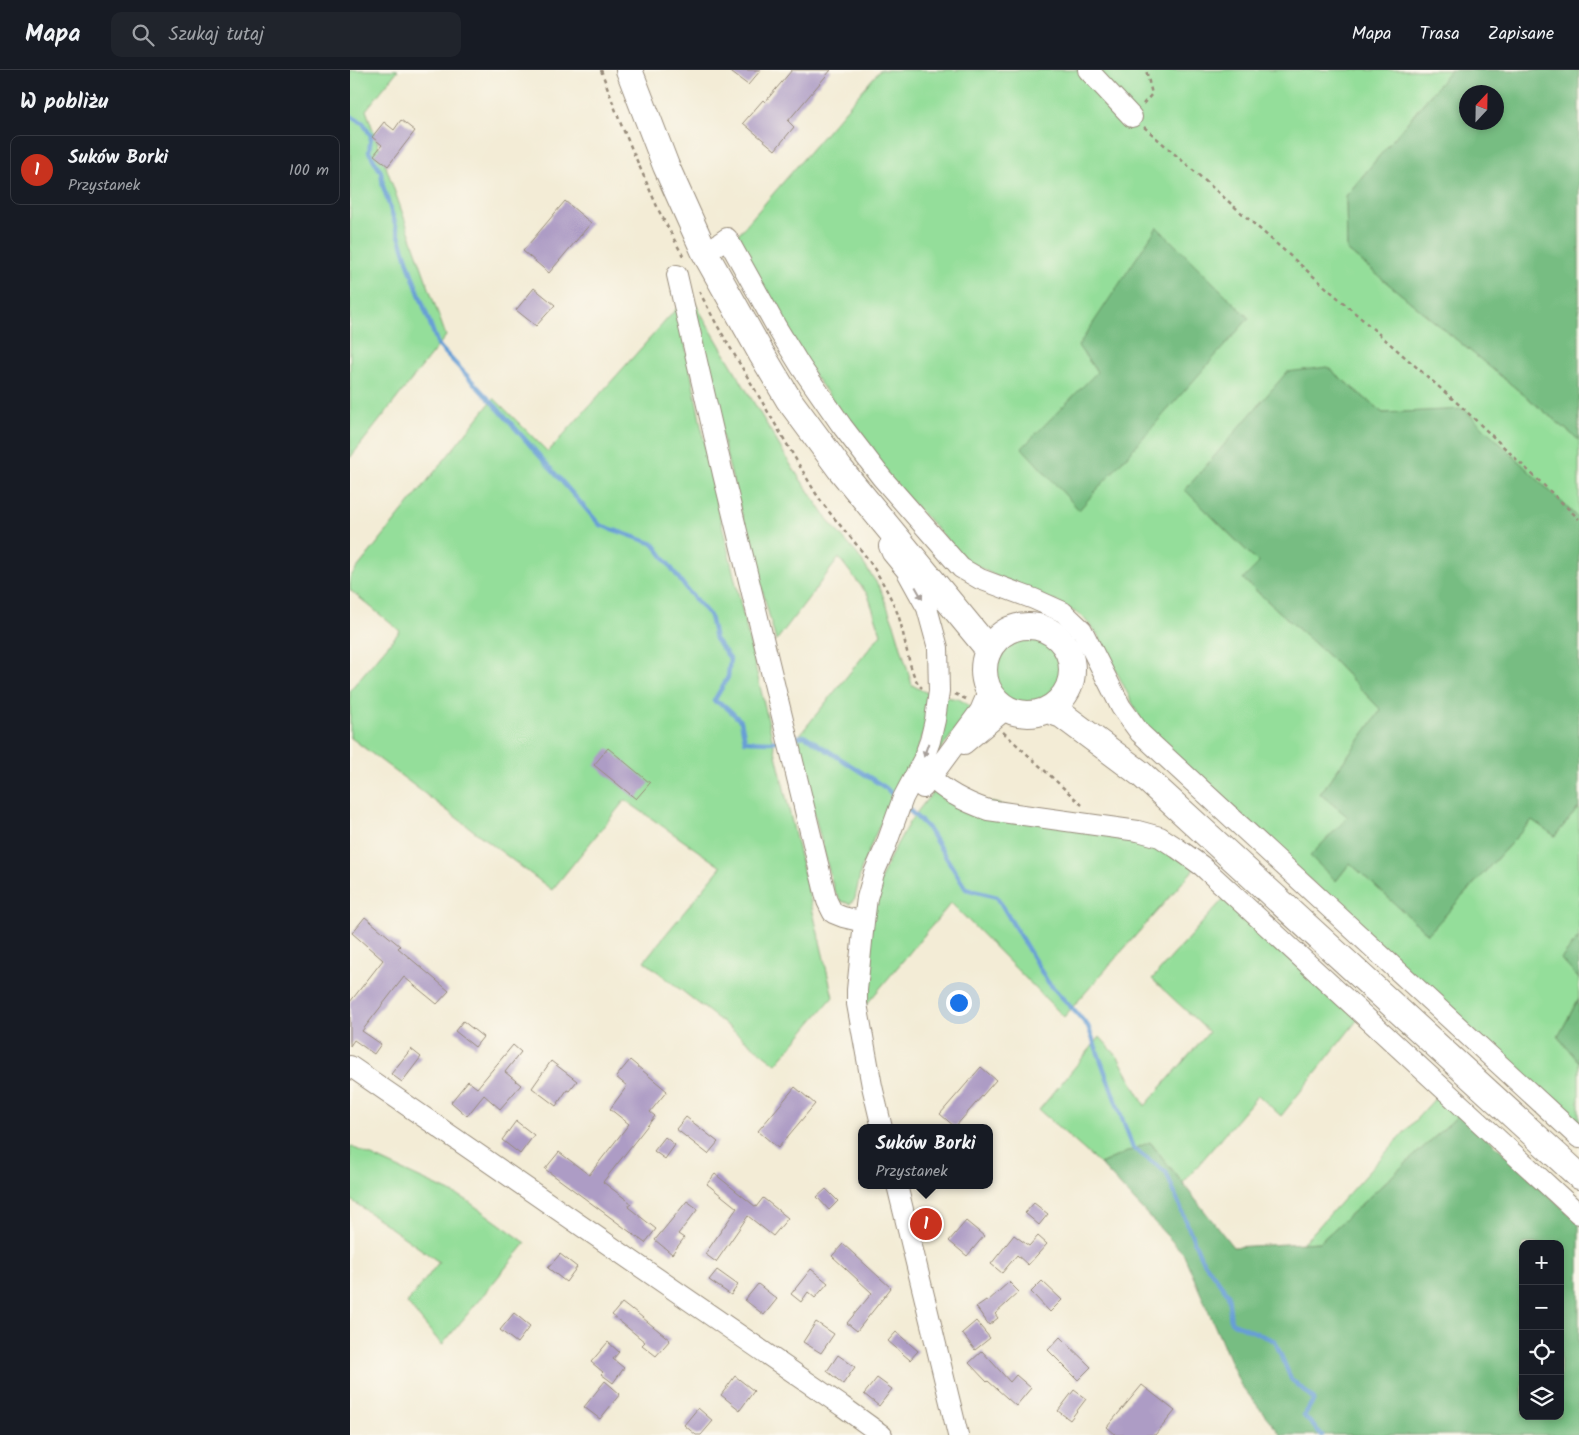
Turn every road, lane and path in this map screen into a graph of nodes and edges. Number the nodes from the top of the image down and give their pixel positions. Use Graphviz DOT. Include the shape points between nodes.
graph roads {
  1 [pos="1088,70"];
  2 [pos="1146,70"];
  3 [pos="633,75"];
  4 [pos="1132,117"];
  5 [pos="705,253"];
  6 [pos="677,275"];
  7 [pos="871,508"];
  8 [pos="1579,519"];
  9 [pos="916,561"];
  10 [pos="1005,632"];
  11 [pos="988,652"];
  12 [pos="1068,690"];
  13 [pos="953,694"];
  14 [pos="992,708"];
  15 [pos="1048,710"];
  16 [pos="1141,774"];
  17 [pos="931,777"];
  18 [pos="905,805"];
  19 [pos="1094,825"];
  20 [pos="864,922"];
  21 [pos="350,1066"];
  22 [pos="881,1124"];
  23 [pos="1579,1138"];
  24 [pos="1579,1176"];
  25 [pos="897,1189"];
  26 [pos="1579,1214"];
  27 [pos="882,1435"];
  28 [pos="958,1435"];
  1 -- 4 [label="street"];
  2 -- 4 [label="path" via="1152,94"];
  3 -- 5 [label="main road" via="666,166"];
  4 -- 8 [label="path" via="1464,410"];
  5 -- 7 [label="main road" via="789,400"];
  5 -- 23 [label="street" via="727,238 777,328 842,426 882,478 961,568 980,579 1063,612 1082,630 1122,707 1140,733"];
  6 -- 20 [label="street" via="827,901 833,912"];
  7 -- 9 [label="main road"];
  7 -- 18 [label="street, one-way" via="892,552 927,608 938,648 939,691 935,720"];
  9 -- 10 [label="main road"];
  9 -- 11 [label="main road"];
  10 -- 11 [label="main road"];
  10 -- 12 [label="main road" via="1033,626 1058,638 1065,645 1072,662"];
  11 -- 14 [label="main road" via="984,672"];
  12 -- 15 [label="main road"];
  12 -- 16 [label="main road"];
  13 -- 14 [label="path"];
  14 -- 15 [label="main road" via="1027,714"];
  14 -- 17 [label="street"];
  14 -- 19 [label="path" via="1090,813"];
  15 -- 16 [label="main road" via="1062,715"];
  16 -- 24 [label="main road"];
  17 -- 18 [label="street"];
  17 -- 19 [label="street" via="968,803 988,810"];
  18 -- 20 [label="street" via="870,885"];
  19 -- 26 [label="street" via="1160,837 1202,866"];
  20 -- 22 [label="street" via="857,1004"];
  21 -- 27 [label="street"];
  25 -- 28 [label="street"];
}
